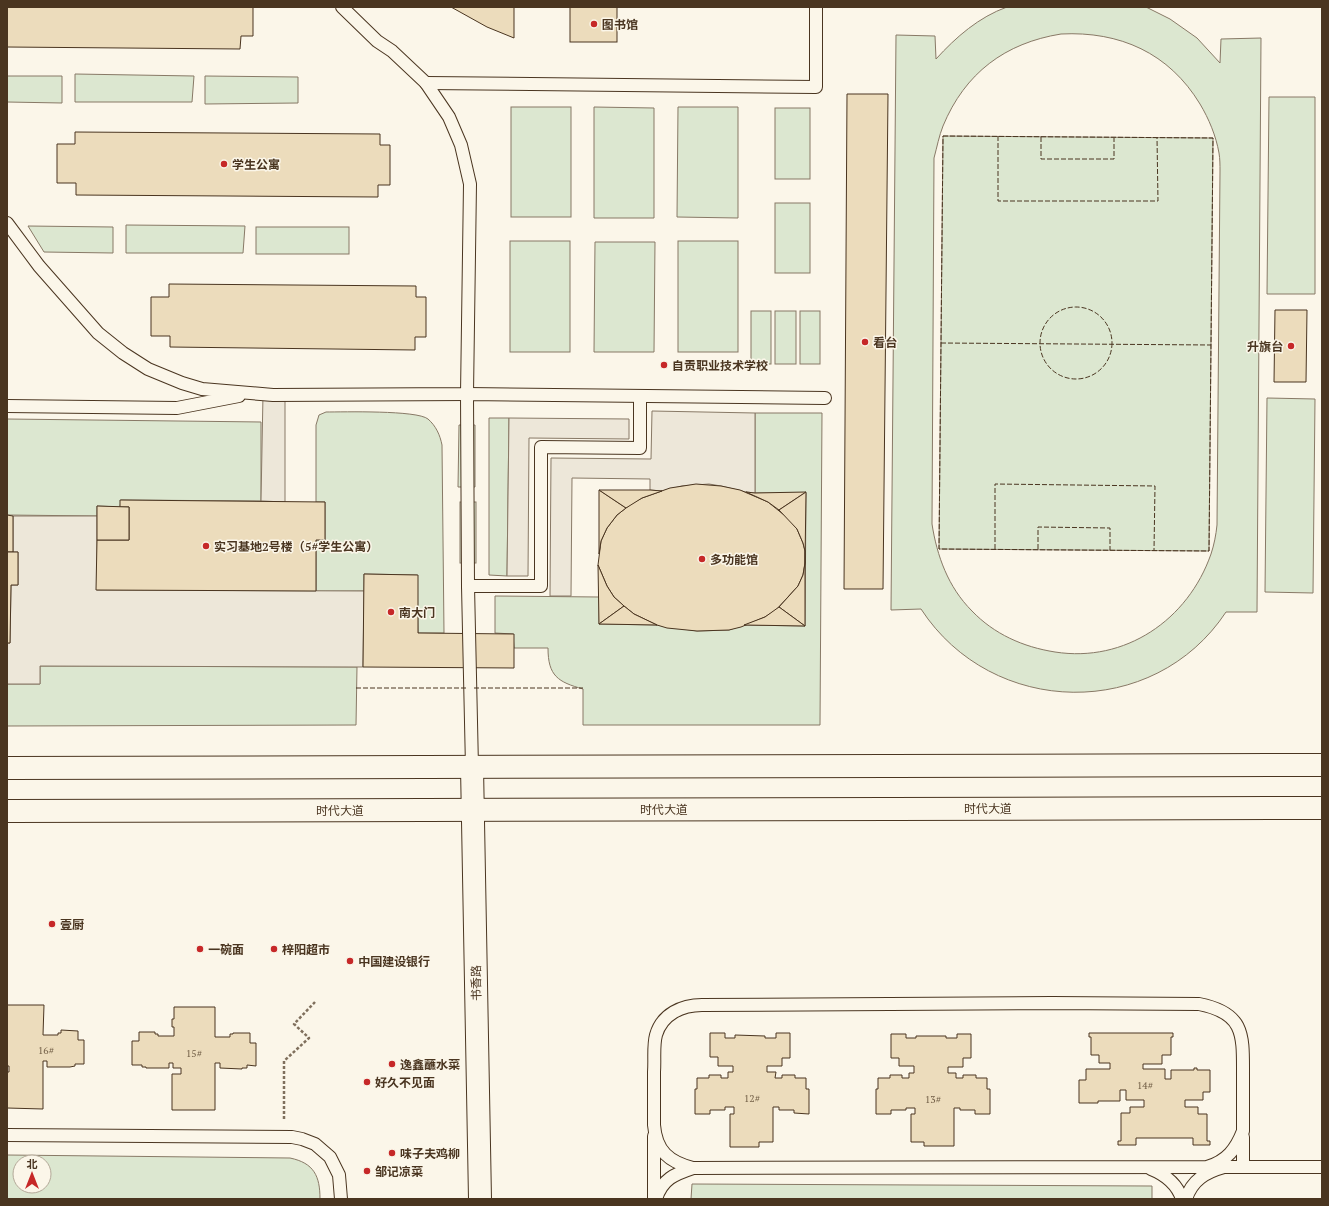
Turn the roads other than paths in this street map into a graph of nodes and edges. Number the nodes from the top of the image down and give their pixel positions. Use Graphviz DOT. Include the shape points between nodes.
graph roads {
  1 [pos="342,7"];
  2 [pos="816,7"];
  3 [pos="426,83"];
  4 [pos="7,223"];
  5 [pos="250,393"];
  6 [pos="467,394"];
  7 [pos="640,396"];
  8 [pos="825,398"];
  9 [pos="7,406"];
  10 [pos="468,586"];
  11 [pos="1322,765"];
  12 [pos="472,767"];
  13 [pos="7,768"];
  14 [pos="1322,808"];
  15 [pos="473,809"];
  16 [pos="7,811"];
  17 [pos="654,1125"];
  18 [pos="1242,1132"];
  19 [pos="7,1135"];
  20 [pos="1138,1167"];
  21 [pos="1207,1167"];
  22 [pos="1224,1167"];
  23 [pos="1243,1167"];
  24 [pos="1322,1167"];
  25 [pos="693,1168"];
  26 [pos="341,1199"];
  27 [pos="480,1199"];
  28 [pos="655,1199"];
  29 [pos="1182,1199"];
  30 [pos="1186,1199"];
  1 -- 3 [label="lane"];
  2 -- 3 [label="lane" via="816,86"];
  3 -- 6 [label="lane" via="449,117 461,145 470,184"];
  4 -- 5 [label="lane" via="65,296 98,332 123,353 148,369 182,383 202,389"];
  5 -- 6 [label="lane" via="299,396"];
  5 -- 9 [label="lane" via="177,408"];
  6 -- 7 [label="lane"];
  6 -- 10 [label="lane"];
  7 -- 8 [label="lane"];
  7 -- 10 [label="lane" via="640,448 541,447 541,586"];
  10 -- 12 [label="lane"];
  11 -- 12 [label="main road"];
  12 -- 13 [label="main road"];
  12 -- 15 [label="main road, 书香路"];
  14 -- 15 [label="main road, 时代大道"];
  15 -- 16 [label="main road, 时代大道"];
  15 -- 27 [label="main road, 书香路"];
  17 -- 18 [label="lane" via="656,1034 665,1018 691,1005 1199,1004 1213,1006 1222,1011 1238,1027 1243,1043"];
  17 -- 25 [label="lane" via="658,1144 671,1160"];
  17 -- 28 [label="lane"];
  18 -- 21 [label="lane" via="1234,1151"];
  18 -- 23 [label="lane"];
  19 -- 26 [label="lane" via="302,1139 315,1144 330,1157 339,1175"];
  20 -- 21 [label="lane"];
  20 -- 25 [label="lane"];
  20 -- 29 [label="lane" via="1152,1169 1168,1178"];
  21 -- 22 [label="lane"];
  22 -- 23 [label="lane"];
  22 -- 30 [label="lane" via="1211,1171 1198,1180"];
  23 -- 24 [label="lane"];
  25 -- 28 [label="lane" via="678,1173 666,1181"];
}
